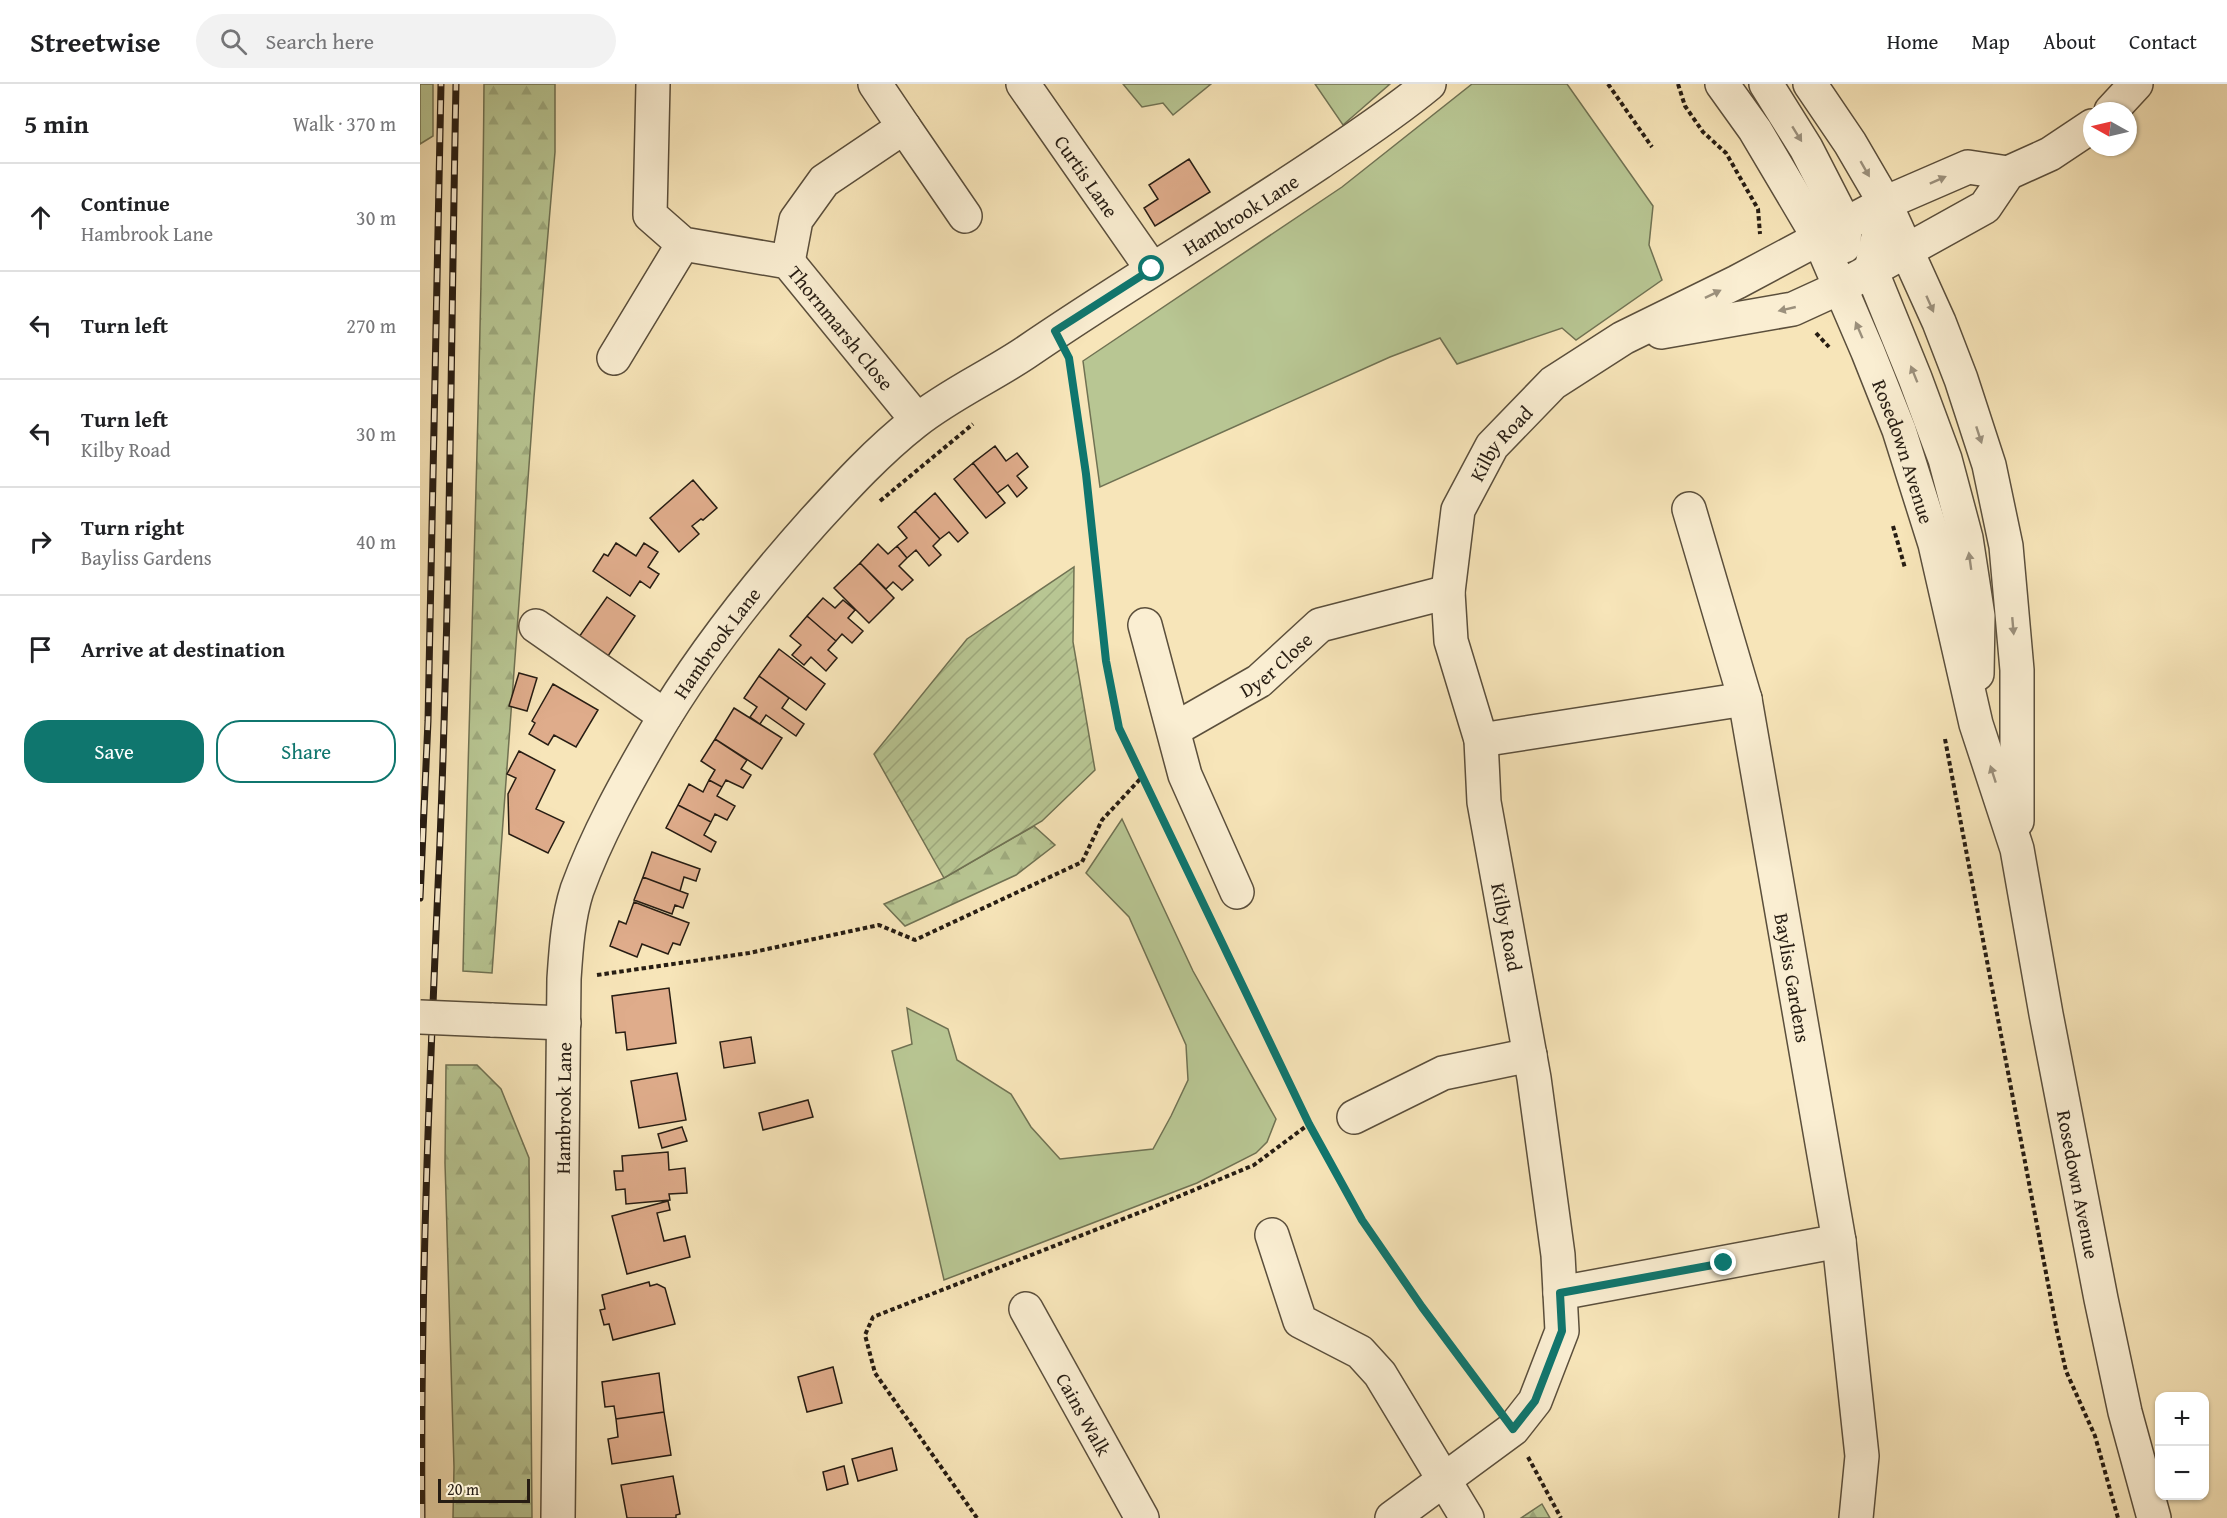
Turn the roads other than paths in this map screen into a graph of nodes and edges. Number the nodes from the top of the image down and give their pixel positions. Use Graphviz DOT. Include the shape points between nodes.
graph roads {
  1 [pos="653,84"];
  2 [pos="875,84"];
  3 [pos="1023,84"];
  4 [pos="1429,84"];
  5 [pos="1722,84"];
  6 [pos="1766,84"];
  7 [pos="1810,84"];
  8 [pos="2136,84"];
  9 [pos="2119,102"];
  10 [pos="904,127"];
  11 [pos="2083,132"];
  12 [pos="2008,173"];
  13 [pos="1885,203"];
  14 [pos="965,216"];
  15 [pos="1832,231"];
  16 [pos="683,244"];
  17 [pos="1906,250"];
  18 [pos="788,262"];
  19 [pos="1152,269"];
  20 [pos="1871,270"];
  21 [pos="1841,287"];
  22 [pos="1623,338"];
  23 [pos="614,358"];
  24 [pos="917,420"];
  25 [pos="1689,509"];
  26 [pos="1448,592"];
  27 [pos="1145,625"];
  28 [pos="536,626"];
  29 [pos="1745,699"];
  30 [pos="665,716"];
  31 [pos="1976,724"];
  32 [pos="1174,729"];
  33 [pos="1481,740"];
  34 [pos="2017,849"];
  35 [pos="1237,892"];
  36 [pos="420,1017"];
  37 [pos="564,1023"];
  38 [pos="1530,1055"];
  39 [pos="1354,1117"];
  40 [pos="1272,1235"];
  41 [pos="1839,1241"];
  42 [pos="1560,1293"];
  43 [pos="1026,1309"];
  44 [pos="1444,1479"];
  45 [pos="558,1518"];
  46 [pos="1142,1518"];
  47 [pos="1392,1518"];
  48 [pos="1467,1518"];
  49 [pos="1856,1518"];
  50 [pos="2154,1518"];
  1 -- 16 [label="street" via="650,215"];
  2 -- 10 [label="street"];
  3 -- 19 [label="street, Curtis Lane"];
  4 -- 19 [label="street, Hambrook Lane" via="1280,190"];
  5 -- 15 [label="street"];
  6 -- 15 [label="street, one-way" via="1806,148"];
  7 -- 13 [label="street, Rosedown Avenue, one-way"];
  8 -- 9 [label="street"];
  10 -- 14 [label="street"];
  10 -- 18 [label="street" via="824,181 796,220"];
  11 -- 12 [label="street" via="2049,154"];
  13 -- 12 [label="street, Kilby Road, one-way" via="1968,167"];
  12 -- 17 [label="street, Kilby Road" via="1985,207"];
  13 -- 15 [label="street, Kilby Road"];
  13 -- 17 [label="street, Rosedown Avenue"];
  13 -- 20 [label="street"];
  15 -- 21 [label="street"];
  22 -- 15 [label="street, Kilby Road, one-way"];
  16 -- 18 [label="street, Thornmarsh Close"];
  16 -- 23 [label="street"];
  17 -- 20 [label="street, Kilby Road"];
  17 -- 34 [label="street, Rosedown Avenue, one-way" via="1961,379 1989,465 2006,546 2017,670"];
  18 -- 24 [label="street, Thornmarsh Close"];
  19 -- 24 [label="street, Hambrook Lane"];
  20 -- 21 [label="street, Kilby Road"];
  31 -- 20 [label="street, one-way" via="1978,616 1966,538 1945,459"];
  21 -- 22 [label="street, Kilby Road, one-way" via="1793,309"];
  31 -- 21 [label="street, Rosedown Avenue, one-way" via="1935,544 1899,430"];
  22 -- 26 [label="street, Kilby Road" via="1552,383 1492,446 1458,510"];
  24 -- 30 [label="street, Hambrook Lane" via="869,461 768,572"];
  25 -- 29 [label="street, Bayliss Gardens"];
  26 -- 32 [label="street, Dyer Close" via="1320,625 1259,681"];
  26 -- 33 [label="street, Kilby Road" via="1451,640"];
  27 -- 32 [label="street"];
  28 -- 30 [label="street"];
  29 -- 33 [label="street"];
  29 -- 41 [label="street, Bayliss Gardens"];
  30 -- 37 [label="street, Hambrook Lane" via="601,835 577,891 567,935"];
  34 -- 31 [label="street, Rosedown Avenue, one-way"];
  32 -- 35 [label="street" via="1185,775"];
  33 -- 38 [label="street, Kilby Road" via="1484,802"];
  34 -- 50 [label="street, Rosedown Avenue" via="2100,1299"];
  36 -- 37 [label="street, bridge"];
  37 -- 45 [label="street, Hambrook Lane"];
  38 -- 39 [label="street" via="1443,1073"];
  38 -- 42 [label="street, Kilby Road"];
  40 -- 44 [label="street" via="1300,1321 1360,1352 1380,1374"];
  41 -- 42 [label="street"];
  41 -- 49 [label="street, Bayliss Gardens" via="1862,1456"];
  42 -- 44 [label="street, Kilby Road" via="1562,1331 1535,1401 1513,1429"];
  43 -- 46 [label="street, Cains Walk"];
  44 -- 47 [label="street, Kilby Road"];
  44 -- 48 [label="street"];
}
